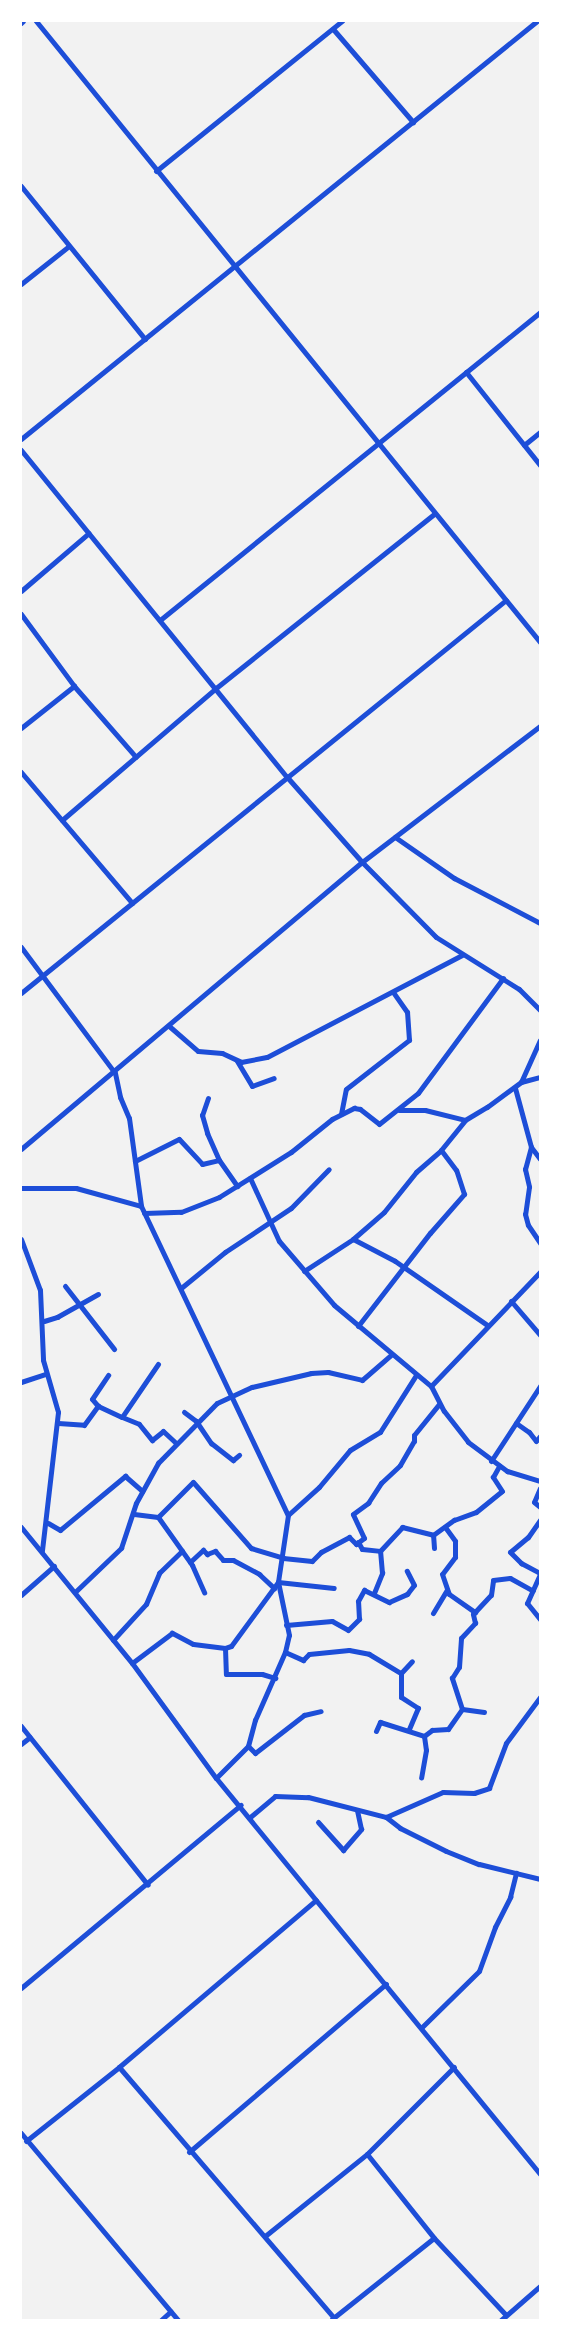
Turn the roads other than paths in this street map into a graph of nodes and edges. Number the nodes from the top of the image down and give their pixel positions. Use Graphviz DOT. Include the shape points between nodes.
graph roads {
  1 [pos="36,21"];
  2 [pos="342,21"];
  3 [pos="538,21"];
  4 [pos="333,28"];
  5 [pos="413,122"];
  6 [pos="156,171"];
  7 [pos="21,186"];
  8 [pos="69,246"];
  9 [pos="235,266"];
  10 [pos="21,284"];
  11 [pos="540,312"];
  12 [pos="144,339"];
  13 [pos="466,372"];
  14 [pos="540,432"];
  15 [pos="21,439"];
  16 [pos="378,443"];
  17 [pos="524,445"];
  18 [pos="21,450"];
  19 [pos="540,465"];
  20 [pos="434,514"];
  21 [pos="89,533"];
  22 [pos="21,591"];
  23 [pos="506,600"];
  24 [pos="21,614"];
  25 [pos="160,620"];
  26 [pos="540,642"];
  27 [pos="74,686"];
  28 [pos="216,688"];
  29 [pos="540,726"];
  30 [pos="21,728"];
  31 [pos="136,757"];
  32 [pos="21,772"];
  33 [pos="287,777"];
  34 [pos="62,820"];
  35 [pos="395,837"];
  36 [pos="362,862"];
  37 [pos="132,903"];
  38 [pos="540,923"];
  39 [pos="21,947"];
  40 [pos="462,955"];
  41 [pos="44,975"];
  42 [pos="504,978"];
  43 [pos="393,992"];
  44 [pos="21,993"];
  45 [pos="540,1010"];
  46 [pos="169,1026"];
  47 [pos="540,1040"];
  48 [pos="236,1061"];
  49 [pos="115,1073"];
  50 [pos="540,1077"];
  51 [pos="274,1078"];
  52 [pos="521,1082"];
  53 [pos="515,1088"];
  54 [pos="208,1098"];
  55 [pos="399,1110"];
  56 [pos="341,1114"];
  57 [pos="465,1120"];
  58 [pos="531,1147"];
  59 [pos="21,1149"];
  60 [pos="440,1150"];
  61 [pos="540,1159"];
  62 [pos="219,1160"];
  63 [pos="135,1161"];
  64 [pos="329,1169"];
  65 [pos="250,1178"];
  66 [pos="237,1186"];
  67 [pos="21,1188"];
  68 [pos="141,1206"];
  69 [pos="144,1213"];
  70 [pos="270,1224"];
  71 [pos="21,1239"];
  72 [pos="353,1239"];
  73 [pos="540,1243"];
  74 [pos="404,1268"];
  75 [pos="304,1271"];
  76 [pos="540,1272"];
  77 [pos="65,1286"];
  78 [pos="181,1288"];
  79 [pos="98,1294"];
  80 [pos="511,1301"];
  81 [pos="79,1304"];
  82 [pos="44,1321"];
  83 [pos="487,1325"];
  84 [pos="358,1326"];
  85 [pos="540,1335"];
  86 [pos="114,1349"];
  87 [pos="391,1355"];
  88 [pos="158,1364"];
  89 [pos="46,1374"];
  90 [pos="108,1375"];
  91 [pos="416,1375"];
  92 [pos="21,1382"];
  93 [pos="431,1386"];
  94 [pos="540,1386"];
  95 [pos="229,1396"];
  96 [pos="439,1404"];
  97 [pos="98,1406"];
  98 [pos="184,1412"];
  99 [pos="122,1417"];
  100 [pos="196,1421"];
  101 [pos="58,1423"];
  102 [pos="516,1424"];
  103 [pos="540,1436"];
  104 [pos="176,1443"];
  105 [pos="239,1455"];
  106 [pos="491,1461"];
  107 [pos="499,1466"];
  108 [pos="540,1481"];
  109 [pos="540,1488"];
  110 [pos="142,1491"];
  111 [pos="540,1507"];
  112 [pos="134,1514"];
  113 [pos="288,1515"];
  114 [pos="158,1517"];
  115 [pos="540,1520"];
  116 [pos="48,1523"];
  117 [pos="21,1527"];
  118 [pos="445,1527"];
  119 [pos="433,1534"];
  120 [pos="358,1542"];
  121 [pos="434,1548"];
  122 [pos="182,1550"];
  123 [pos="42,1551"];
  124 [pos="380,1551"];
  125 [pos="283,1558"];
  126 [pos="190,1562"];
  127 [pos="54,1566"];
  128 [pos="407,1571"];
  129 [pos="540,1574"];
  130 [pos="278,1582"];
  131 [pos="274,1588"];
  132 [pos="334,1588"];
  133 [pos="447,1590"];
  134 [pos="533,1591"];
  135 [pos="75,1592"];
  136 [pos="204,1592"];
  137 [pos="374,1593"];
  138 [pos="21,1595"];
  139 [pos="474,1612"];
  140 [pos="433,1613"];
  141 [pos="540,1619"];
  142 [pos="286,1625"];
  143 [pos="113,1640"];
  144 [pos="225,1648"];
  145 [pos="285,1652"];
  146 [pos="412,1661"];
  147 [pos="132,1663"];
  148 [pos="401,1673"];
  149 [pos="275,1678"];
  150 [pos="540,1696"];
  151 [pos="462,1709"];
  152 [pos="321,1711"];
  153 [pos="484,1712"];
  154 [pos="21,1726"];
  155 [pos="409,1729"];
  156 [pos="376,1731"];
  157 [pos="424,1736"];
  158 [pos="30,1737"];
  159 [pos="21,1744"];
  160 [pos="248,1746"];
  161 [pos="216,1778"];
  162 [pos="421,1778"];
  163 [pos="241,1805"];
  164 [pos="357,1810"];
  165 [pos="249,1818"];
  166 [pos="386,1818"];
  167 [pos="318,1822"];
  168 [pos="516,1873"];
  169 [pos="540,1879"];
  170 [pos="148,1886"];
  171 [pos="316,1900"];
  172 [pos="386,1984"];
  173 [pos="21,1988"];
  174 [pos="422,2027"];
  175 [pos="119,2067"];
  176 [pos="454,2067"];
  177 [pos="21,2133"];
  178 [pos="26,2141"];
  179 [pos="189,2152"];
  180 [pos="367,2154"];
  181 [pos="540,2163"];
  182 [pos="535,2167"];
  183 [pos="540,2174"];
  184 [pos="265,2236"];
  185 [pos="434,2238"];
  186 [pos="540,2286"];
  187 [pos="171,2311"];
  188 [pos="506,2315"];
  189 [pos="333,2319"];
  190 [pos="161,2320"];
  191 [pos="178,2320"];
  192 [pos="501,2320"];
  1 -- 6 [label="street"];
  2 -- 4 [label="street"];
  3 -- 5 [label="street"];
  4 -- 5 [label="street"];
  4 -- 6 [label="street"];
  5 -- 9 [label="street"];
  6 -- 9 [label="street"];
  7 -- 8 [label="street"];
  8 -- 10 [label="street"];
  8 -- 12 [label="street"];
  9 -- 12 [label="street"];
  9 -- 16 [label="street"];
  11 -- 13 [label="street"];
  12 -- 15 [label="street"];
  13 -- 16 [label="street"];
  13 -- 17 [label="street"];
  14 -- 17 [label="street"];
  16 -- 20 [label="street"];
  16 -- 25 [label="street"];
  17 -- 19 [label="street"];
  18 -- 21 [label="street"];
  20 -- 23 [label="street"];
  20 -- 28 [label="street"];
  21 -- 22 [label="street"];
  21 -- 25 [label="street"];
  23 -- 26 [label="street"];
  23 -- 33 [label="street"];
  24 -- 27 [label="street"];
  25 -- 28 [label="street"];
  27 -- 30 [label="street"];
  27 -- 31 [label="street"];
  28 -- 31 [label="street"];
  28 -- 33 [label="street"];
  29 -- 35 [label="street"];
  31 -- 34 [label="street"];
  32 -- 34 [label="street"];
  33 -- 36 [label="street"];
  33 -- 37 [label="street"];
  34 -- 37 [label="street"];
  35 -- 36 [label="street"];
  35 -- 38 [label="street" via="454,878"];
  36 -- 40 [label="street" via="419,922"];
  36 -- 46 [label="street"];
  37 -- 41 [label="street"];
  39 -- 41 [label="street"];
  40 -- 42 [label="street"];
  40 -- 43 [label="street"];
  41 -- 44 [label="street"];
  41 -- 49 [label="street"];
  42 -- 45 [label="street" via="527,995"];
  42 -- 55 [label="street" via="418,1093"];
  43 -- 48 [label="street" via="272,1055"];
  43 -- 56 [label="street" via="407,1012 409,1040 346,1089"];
  46 -- 48 [label="street" via="193,1049 222,1052"];
  46 -- 49 [label="street"];
  47 -- 52 [label="street"];
  48 -- 51 [label="street" via="252,1086"];
  49 -- 59 [label="street"];
  49 -- 63 [label="street" via="129,1118"];
  50 -- 52 [label="street"];
  52 -- 53 [label="street"];
  53 -- 57 [label="street"];
  53 -- 58 [label="street"];
  54 -- 62 [label="street" via="202,1115"];
  55 -- 56 [label="street" via="379,1124 358,1108"];
  55 -- 57 [label="street" via="425,1110"];
  56 -- 65 [label="street"];
  57 -- 60 [label="street"];
  58 -- 61 [label="street"];
  58 -- 73 [label="street" via="525,1170 528,1187 525,1214 530,1230"];
  60 -- 72 [label="street" via="416,1172 384,1212"];
  60 -- 74 [label="street" via="456,1170 464,1194"];
  62 -- 63 [label="street" via="202,1164 179,1139"];
  62 -- 66 [label="street"];
  63 -- 68 [label="street"];
  64 -- 70 [label="street" via="313,1189"];
  65 -- 66 [label="street"];
  65 -- 70 [label="street"];
  66 -- 69 [label="street" via="181,1212"];
  67 -- 68 [label="street" via="76,1188"];
  68 -- 69 [label="street"];
  69 -- 78 [label="street"];
  70 -- 75 [label="street"];
  70 -- 78 [label="street" via="225,1252"];
  71 -- 82 [label="street" via="40,1290"];
  72 -- 74 [label="street"];
  72 -- 75 [label="street"];
  74 -- 83 [label="street"];
  74 -- 84 [label="street"];
  75 -- 84 [label="street"];
  76 -- 80 [label="street"];
  77 -- 81 [label="street"];
  78 -- 95 [label="street"];
  79 -- 81 [label="street"];
  80 -- 83 [label="street"];
  80 -- 85 [label="street"];
  81 -- 82 [label="street"];
  81 -- 86 [label="street"];
  82 -- 89 [label="street"];
  83 -- 93 [label="street"];
  84 -- 87 [label="street"];
  87 -- 91 [label="street"];
  87 -- 95 [label="street" via="362,1380 328,1372 311,1373 271,1381"];
  88 -- 99 [label="street"];
  89 -- 92 [label="street"];
  89 -- 101 [label="street" via="56,1399"];
  90 -- 97 [label="street" via="92,1399"];
  91 -- 93 [label="street"];
  91 -- 113 [label="street" via="380,1432 350,1450 319,1487"];
  93 -- 96 [label="street"];
  94 -- 102 [label="street"];
  95 -- 100 [label="street"];
  95 -- 113 [label="street"];
  96 -- 106 [label="street" via="464,1437"];
  96 -- 120 [label="street" via="414,1435 414,1441 400,1465 381,1483 368,1503 353,1514 364,1538"];
  97 -- 99 [label="street"];
  97 -- 101 [label="street" via="84,1426"];
  98 -- 100 [label="street"];
  99 -- 104 [label="street" via="138,1424 152,1440 163,1431"];
  100 -- 104 [label="street"];
  100 -- 105 [label="street" via="211,1443 233,1460"];
  101 -- 116 [label="street" via="49,1479"];
  102 -- 103 [label="street" via="536,1441"];
  102 -- 106 [label="street"];
  104 -- 110 [label="street" via="158,1462"];
  106 -- 107 [label="street"];
  107 -- 108 [label="street"];
  107 -- 118 [label="street" via="493,1477 502,1491 476,1512"];
  109 -- 111 [label="street" via="534,1502"];
  110 -- 112 [label="street"];
  110 -- 116 [label="street" via="125,1476 60,1530"];
  112 -- 114 [label="street"];
  112 -- 135 [label="street" via="121,1548"];
  113 -- 125 [label="street"];
  114 -- 122 [label="street"];
  114 -- 125 [label="street" via="193,1482 251,1548"];
  115 -- 129 [label="street" via="528,1537 510,1552"];
  116 -- 123 [label="street"];
  117 -- 123 [label="street"];
  118 -- 119 [label="street"];
  118 -- 133 [label="street" via="455,1541 455,1557 442,1574"];
  119 -- 121 [label="street"];
  119 -- 124 [label="street" via="402,1528"];
  120 -- 124 [label="street" via="362,1549"];
  120 -- 125 [label="street" via="356,1544 349,1537 321,1552 312,1561"];
  122 -- 126 [label="street"];
  122 -- 143 [label="street" via="159,1573 146,1604"];
  123 -- 127 [label="street"];
  124 -- 137 [label="street" via="382,1573"];
  125 -- 130 [label="street"];
  126 -- 131 [label="street" via="203,1550 207,1554 215,1551 223,1560 233,1560 259,1574"];
  126 -- 136 [label="street"];
  127 -- 135 [label="street"];
  127 -- 138 [label="street"];
  128 -- 137 [label="street" via="414,1585 407,1594 389,1602"];
  129 -- 134 [label="street"];
  130 -- 131 [label="street"];
  130 -- 132 [label="street"];
  130 -- 142 [label="street"];
  131 -- 144 [label="street" via="236,1641"];
  133 -- 139 [label="street"];
  133 -- 140 [label="street"];
  134 -- 139 [label="street" via="510,1578 492,1580 491,1595"];
  134 -- 141 [label="street" via="527,1603"];
  135 -- 143 [label="street"];
  137 -- 142 [label="street" via="364,1590 358,1600 360,1619 348,1630 332,1621"];
  139 -- 151 [label="street" via="475,1624 461,1638 459,1667 452,1678"];
  142 -- 145 [label="street" via="289,1634"];
  143 -- 147 [label="street"];
  144 -- 147 [label="street" via="193,1644 172,1633"];
  144 -- 149 [label="street" via="226,1674 262,1674"];
  145 -- 148 [label="street" via="303,1660 309,1654 349,1650 369,1654"];
  145 -- 149 [label="street"];
  146 -- 148 [label="street"];
  147 -- 161 [label="street"];
  148 -- 155 [label="street" via="401,1697 418,1708"];
  149 -- 160 [label="street" via="255,1720"];
  150 -- 166 [label="street" via="506,1743 489,1788 474,1793 443,1792"];
  151 -- 153 [label="street"];
  151 -- 157 [label="street" via="448,1729 432,1730"];
  152 -- 160 [label="street" via="304,1715 256,1753"];
  154 -- 158 [label="street"];
  155 -- 156 [label="street" via="380,1722"];
  155 -- 157 [label="street"];
  157 -- 162 [label="street" via="426,1750"];
  158 -- 159 [label="street"];
  158 -- 170 [label="street"];
  160 -- 161 [label="street"];
  161 -- 163 [label="street"];
  163 -- 165 [label="street"];
  163 -- 170 [label="street"];
  164 -- 165 [label="street" via="283,1794 270,1798"];
  164 -- 166 [label="street"];
  164 -- 167 [label="street" via="360,1829 343,1850"];
  165 -- 171 [label="street"];
  166 -- 168 [label="street" via="446,1851"];
  168 -- 169 [label="street"];
  168 -- 174 [label="street" via="510,1897 494,1927 479,1971"];
  170 -- 173 [label="street"];
  171 -- 172 [label="street"];
  171 -- 175 [label="street"];
  172 -- 174 [label="street"];
  172 -- 179 [label="street"];
  174 -- 176 [label="street"];
  175 -- 178 [label="street"];
  175 -- 179 [label="street"];
  176 -- 180 [label="street"];
  176 -- 182 [label="street"];
  177 -- 178 [label="street"];
  178 -- 187 [label="street"];
  179 -- 184 [label="street"];
  180 -- 184 [label="street"];
  180 -- 185 [label="street"];
  181 -- 182 [label="street"];
  182 -- 183 [label="street"];
  184 -- 189 [label="street"];
  185 -- 188 [label="street"];
  185 -- 189 [label="street"];
  186 -- 188 [label="street"];
  187 -- 190 [label="street"];
  187 -- 191 [label="street"];
  188 -- 192 [label="street"];
}
